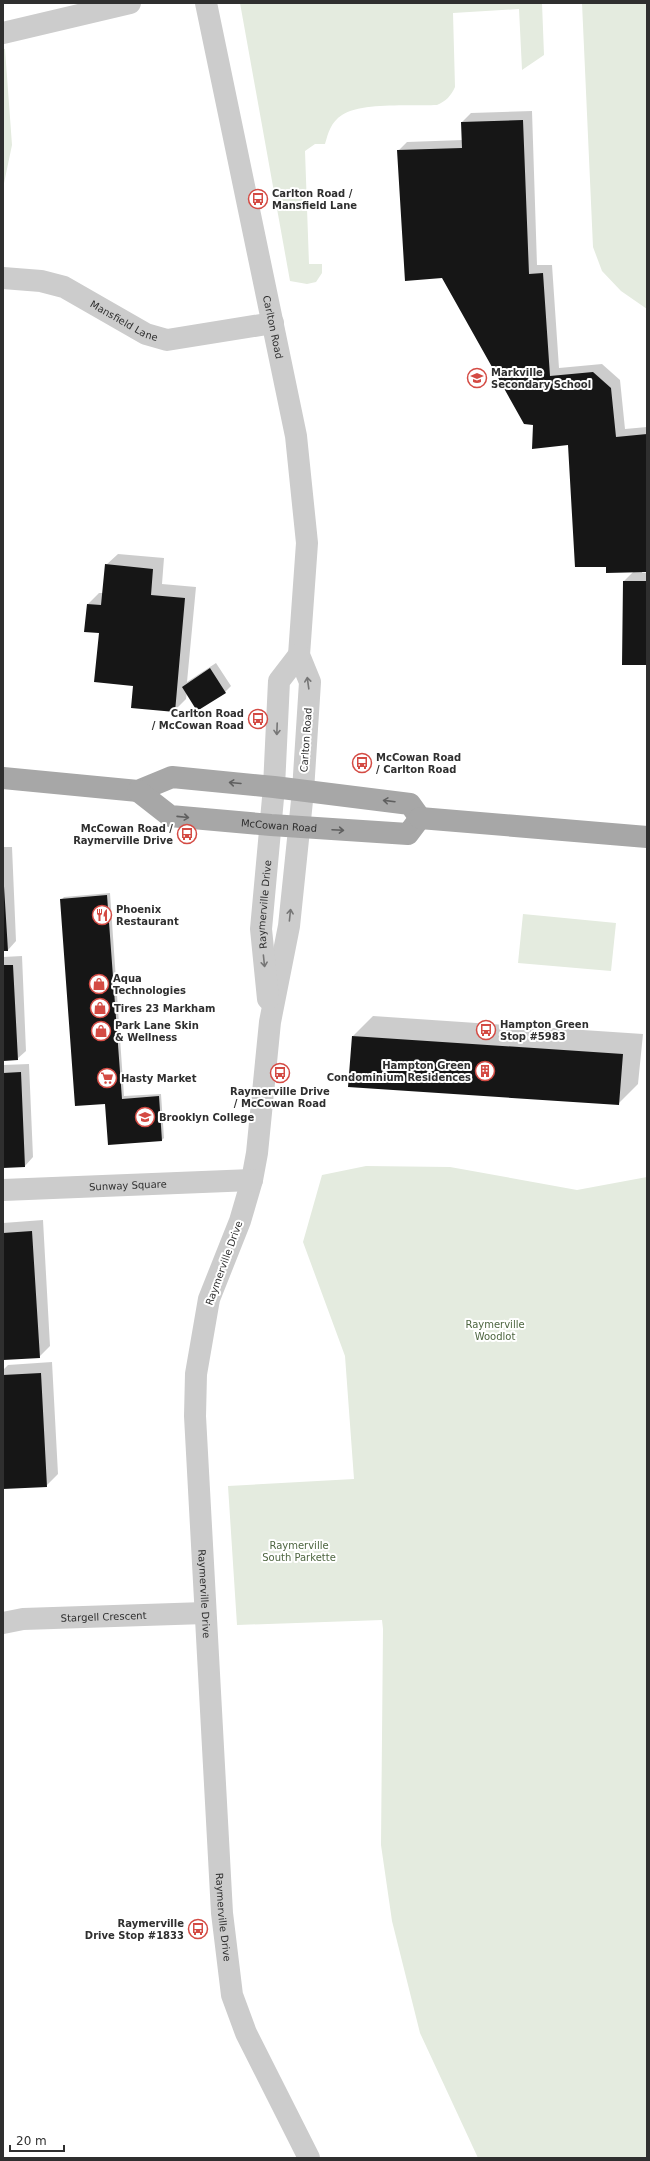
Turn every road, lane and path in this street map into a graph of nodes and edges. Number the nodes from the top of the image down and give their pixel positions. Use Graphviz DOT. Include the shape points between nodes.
graph roads {
  1 [pos="130,3"];
  2 [pos="206,3"];
  3 [pos="3,33"];
  4 [pos="3,278"];
  5 [pos="273,323"];
  6 [pos="299,655"];
  7 [pos="3,778"];
  8 [pos="274,787"];
  9 [pos="138,791"];
  10 [pos="303,791"];
  11 [pos="420,818"];
  12 [pos="271,825"];
  13 [pos="300,827"];
  14 [pos="647,837"];
  15 [pos="270,1022"];
  16 [pos="252,1180"];
  17 [pos="3,1190"];
  18 [pos="205,1613"];
  19 [pos="3,1623"];
  20 [pos="309,2158"];
  1 -- 3 [label="street"];
  2 -- 5 [label="street, Carlton Road"];
  4 -- 5 [label="street, Mansfield Lane" via="41,281 64,287 146,334 167,340"];
  5 -- 6 [label="street, Carlton Road" via="296,436 308,543"];
  6 -- 8 [label="street, one-way" via="279,681"];
  10 -- 6 [label="street, Carlton Road, one-way" via="310,682"];
  7 -- 9 [label="main road"];
  8 -- 9 [label="main road, one-way" via="172,777"];
  8 -- 10 [label="main road"];
  8 -- 12 [label="street, Raymerville Drive"];
  9 -- 12 [label="main road, McCowan Road, one-way" via="170,816"];
  11 -- 10 [label="main road, one-way" via="410,804"];
  10 -- 13 [label="street, Carlton Road"];
  13 -- 11 [label="main road, McCowan Road, one-way" via="408,834"];
  11 -- 14 [label="main road"];
  12 -- 13 [label="main road, McCowan Road"];
  12 -- 15 [label="street, Raymerville Drive, one-way" via="261,929"];
  15 -- 13 [label="street, Raymerville Drive, one-way" via="289,926"];
  15 -- 16 [label="street, Raymerville Drive" via="262,1118"];
  16 -- 17 [label="street, Sunway Square"];
  16 -- 18 [label="street, Raymerville Drive" via="240,1221 209,1299 196,1374 195,1416"];
  18 -- 19 [label="street, Stargell Crescent" via="38,1618"];
  18 -- 20 [label="street, Raymerville Drive" via="222,1913 232,1995 246,2033"];
}
